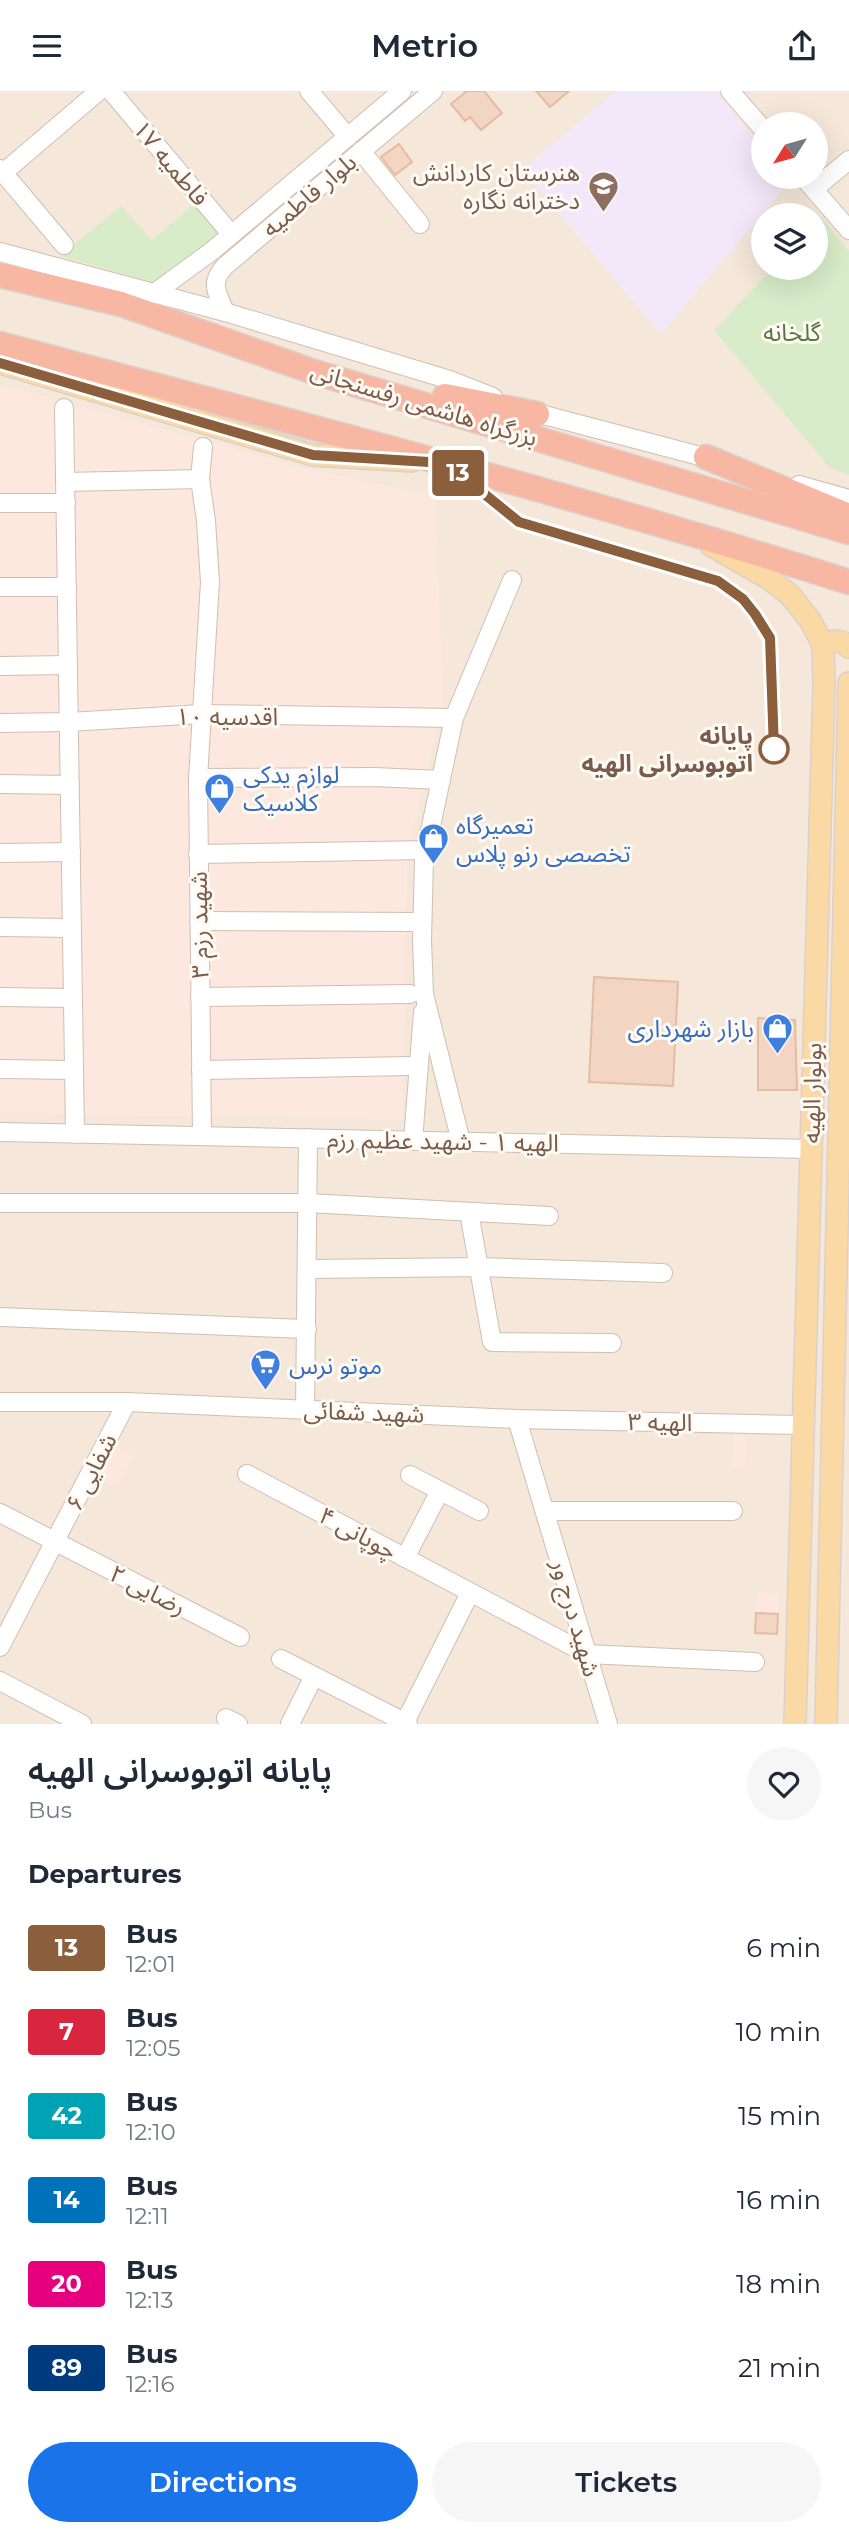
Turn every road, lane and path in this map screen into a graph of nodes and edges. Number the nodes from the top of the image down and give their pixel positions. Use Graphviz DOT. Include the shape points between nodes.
graph roads {
  1 [pos="99,91"];
  2 [pos="111,91"];
  3 [pos="309,91"];
  4 [pos="402,91"];
  5 [pos="433,91"];
  6 [pos="730,91"];
  7 [pos="751,115"];
  8 [pos="348,137"];
  9 [pos="361,151"];
  10 [pos="849,160"];
  11 [pos="1,171"];
  12 [pos="828,172"];
  13 [pos="813,189"];
  14 [pos="420,224"];
  15 [pos="849,230"];
  16 [pos="231,234"];
  17 [pos="64,245"];
  18 [pos="212,251"];
  19 [pos="0,253"];
  20 [pos="225,266"];
  21 [pos="0,275"];
  22 [pos="153,293"];
  23 [pos="225,312"];
  24 [pos="0,344"];
  25 [pos="0,363"];
  26 [pos="314,372"];
  27 [pos="64,408"];
  28 [pos="537,414"];
  29 [pos="203,447"];
  30 [pos="706,457"];
  31 [pos="446,463"];
  32 [pos="200,479"];
  33 [pos="65,482"];
  34 [pos="849,499"];
  35 [pos="0,503"];
  36 [pos="66,503"];
  37 [pos="849,516"];
  38 [pos="687,530"];
  39 [pos="849,532"];
  40 [pos="512,580"];
  41 [pos="849,582"];
  42 [pos="0,587"];
  43 [pos="67,587"];
  44 [pos="823,645"];
  45 [pos="849,647"];
  46 [pos="68,665"];
  47 [pos="0,666"];
  48 [pos="849,683"];
  49 [pos="201,714"];
  50 [pos="454,718"];
  51 [pos="69,722"];
  52 [pos="0,723"];
  53 [pos="198,778"];
  54 [pos="441,780"];
  55 [pos="0,784"];
  56 [pos="70,785"];
  57 [pos="426,849"];
  58 [pos="71,852"];
  59 [pos="0,853"];
  60 [pos="198,854"];
  61 [pos="199,921"];
  62 [pos="422,922"];
  63 [pos="0,927"];
  64 [pos="72,928"];
  65 [pos="417,994"];
  66 [pos="0,997"];
  67 [pos="73,997"];
  68 [pos="200,997"];
  69 [pos="409,1066"];
  70 [pos="0,1069"];
  71 [pos="74,1070"];
  72 [pos="201,1070"];
  73 [pos="0,1132"];
  74 [pos="75,1133"];
  75 [pos="202,1136"];
  76 [pos="308,1138"];
  77 [pos="413,1141"];
  78 [pos="461,1142"];
  79 [pos="811,1149"];
  80 [pos="843,1163"];
  81 [pos="0,1203"];
  82 [pos="308,1203"];
  83 [pos="469,1212"];
  84 [pos="549,1216"];
  85 [pos="479,1267"];
  86 [pos="307,1269"];
  87 [pos="663,1273"];
  88 [pos="0,1317"];
  89 [pos="307,1329"];
  90 [pos="612,1343"];
  91 [pos="0,1402"];
  92 [pos="127,1402"];
  93 [pos="305,1410"];
  94 [pos="517,1419"];
  95 [pos="802,1425"];
  96 [pos="247,1473"];
  97 [pos="410,1475"];
  98 [pos="440,1491"];
  99 [pos="479,1511"];
  100 [pos="545,1511"];
  101 [pos="733,1511"];
  102 [pos="0,1513"];
  103 [pos="55,1542"];
  104 [pos="405,1558"];
  105 [pos="470,1593"];
  106 [pos="240,1637"];
  107 [pos="0,1647"];
  108 [pos="587,1654"];
  109 [pos="281,1659"];
  110 [pos="755,1662"];
  111 [pos="314,1676"];
  112 [pos="0,1681"];
  113 [pos="406,1723"];
  114 [pos="82,1724"];
  115 [pos="290,1724"];
  116 [pos="608,1724"];
  117 [pos="795,1724"];
  118 [pos="826,1724"];
  1 -- 11 [label="street"];
  2 -- 16 [label="street, فاطمیه ۱۷"];
  3 -- 8 [label="street"];
  4 -- 8 [label="street, بلوار فاطمیه"];
  5 -- 9 [label="street, بلوار فاطمیه"];
  6 -- 7 [label="street"];
  8 -- 16 [label="street, بلوار فاطمیه"];
  9 -- 14 [label="street"];
  9 -- 20 [label="street, بلوار فاطمیه"];
  10 -- 12 [label="street"];
  11 -- 17 [label="street"];
  13 -- 15 [label="street"];
  16 -- 18 [label="street, بلوار فاطمیه"];
  18 -- 20 [label="street" via="210,264"];
  18 -- 22 [label="street, بلوار فاطمیه"];
  19 -- 22 [label="street"];
  20 -- 23 [label="street" via="215,286"];
  21 -- 26 [label="highway, بزرگراه هاشمی رفسنجانی" via="121,304"];
  22 -- 23 [label="street"];
  23 -- 28 [label="street" via="450,380"];
  24 -- 31 [label="highway, بزرگراه هاشمی رفسنجانی"];
  25 -- 31 [label="main road" via="313,455"];
  26 -- 28 [label="highway"];
  26 -- 39 [label="highway, بزرگراه هاشمی رفسنجانی"];
  27 -- 33 [label="street"];
  28 -- 30 [label="street"];
  29 -- 32 [label="street, شهید رزم ۳"];
  30 -- 34 [label="street"];
  30 -- 37 [label="highway"];
  31 -- 38 [label="highway, بزرگراه هاشمی رفسنجانی"];
  32 -- 33 [label="street"];
  32 -- 49 [label="street, شهید رزم ۳" via="210,582"];
  33 -- 36 [label="street"];
  35 -- 36 [label="street"];
  36 -- 43 [label="street"];
  38 -- 41 [label="highway, بزرگراه هاشمی رفسنجانی"];
  38 -- 44 [label="main road, بولوار الهیه" via="789,594"];
  40 -- 50 [label="street"];
  42 -- 43 [label="street"];
  43 -- 46 [label="street"];
  44 -- 45 [label="main road" via="839,641"];
  44 -- 79 [label="main road, بولوار الهیه"];
  46 -- 47 [label="street"];
  46 -- 51 [label="street"];
  48 -- 80 [label="main road, بولوار الهیه"];
  49 -- 50 [label="street, اقدسیه ۱۰"];
  49 -- 51 [label="street, اقدسیه ۱۰"];
  49 -- 53 [label="street, شهید رزم ۳"];
  50 -- 54 [label="street"];
  51 -- 52 [label="street, اقدسیه ۱۰"];
  51 -- 56 [label="street"];
  53 -- 54 [label="street"];
  53 -- 60 [label="street, شهید رزم ۳"];
  54 -- 57 [label="street"];
  55 -- 56 [label="street"];
  56 -- 58 [label="street"];
  57 -- 60 [label="street"];
  57 -- 62 [label="street"];
  58 -- 59 [label="street"];
  58 -- 64 [label="street"];
  60 -- 61 [label="street, شهید رزم ۳"];
  61 -- 62 [label="street"];
  61 -- 68 [label="street, شهید رزم ۳"];
  62 -- 65 [label="street"];
  63 -- 64 [label="street"];
  64 -- 67 [label="street"];
  65 -- 68 [label="street"];
  65 -- 77 [label="street"];
  65 -- 78 [label="street"];
  66 -- 67 [label="street"];
  67 -- 71 [label="street"];
  68 -- 72 [label="street, شهید رزم ۳"];
  69 -- 72 [label="street"];
  70 -- 71 [label="street"];
  71 -- 74 [label="street"];
  72 -- 75 [label="street, شهید رزم ۳"];
  73 -- 74 [label="street, الهیه ۱ - شهید عظیم رزم"];
  74 -- 75 [label="street, الهیه ۱ - شهید عظیم رزم"];
  75 -- 76 [label="street, الهیه ۱ - شهید عظیم رزم"];
  76 -- 77 [label="street, الهیه ۱ - شهید عظیم رزم"];
  76 -- 82 [label="street"];
  77 -- 78 [label="street, الهیه ۱ - شهید عظیم رزم"];
  78 -- 79 [label="street, الهیه ۱ - شهید عظیم رزم"];
  79 -- 95 [label="main road, بولوار الهیه"];
  80 -- 118 [label="main road, بولوار الهیه"];
  81 -- 82 [label="street"];
  82 -- 83 [label="street"];
  82 -- 86 [label="street"];
  83 -- 84 [label="street"];
  83 -- 85 [label="street"];
  85 -- 86 [label="street"];
  85 -- 87 [label="street"];
  85 -- 90 [label="street" via="492,1342"];
  86 -- 89 [label="street"];
  88 -- 89 [label="street"];
  89 -- 93 [label="street"];
  91 -- 92 [label="street, شهید شفائی"];
  92 -- 93 [label="street, شهید شفائی"];
  92 -- 103 [label="street, شفایی ۶"];
  93 -- 94 [label="street, شهید شفائی"];
  94 -- 95 [label="street, الهیه ۳"];
  94 -- 100 [label="street, شهید درج ور"];
  95 -- 117 [label="main road, بولوار الهیه"];
  96 -- 104 [label="street, چوپانی ۴"];
  97 -- 98 [label="street"];
  98 -- 99 [label="street"];
  98 -- 104 [label="street"];
  100 -- 101 [label="street"];
  100 -- 108 [label="street, شهید درج ور"];
  102 -- 103 [label="street, رضایی ۲"];
  103 -- 106 [label="street, رضایی ۲"];
  103 -- 107 [label="street, شفایی ۶"];
  104 -- 105 [label="street, چوپانی ۴"];
  105 -- 108 [label="street, چوپانی ۴"];
  105 -- 113 [label="street"];
  108 -- 110 [label="street"];
  108 -- 116 [label="street, شهید درج ور"];
  109 -- 111 [label="street"];
  111 -- 113 [label="street"];
  111 -- 115 [label="street"];
  112 -- 114 [label="street"];
}
